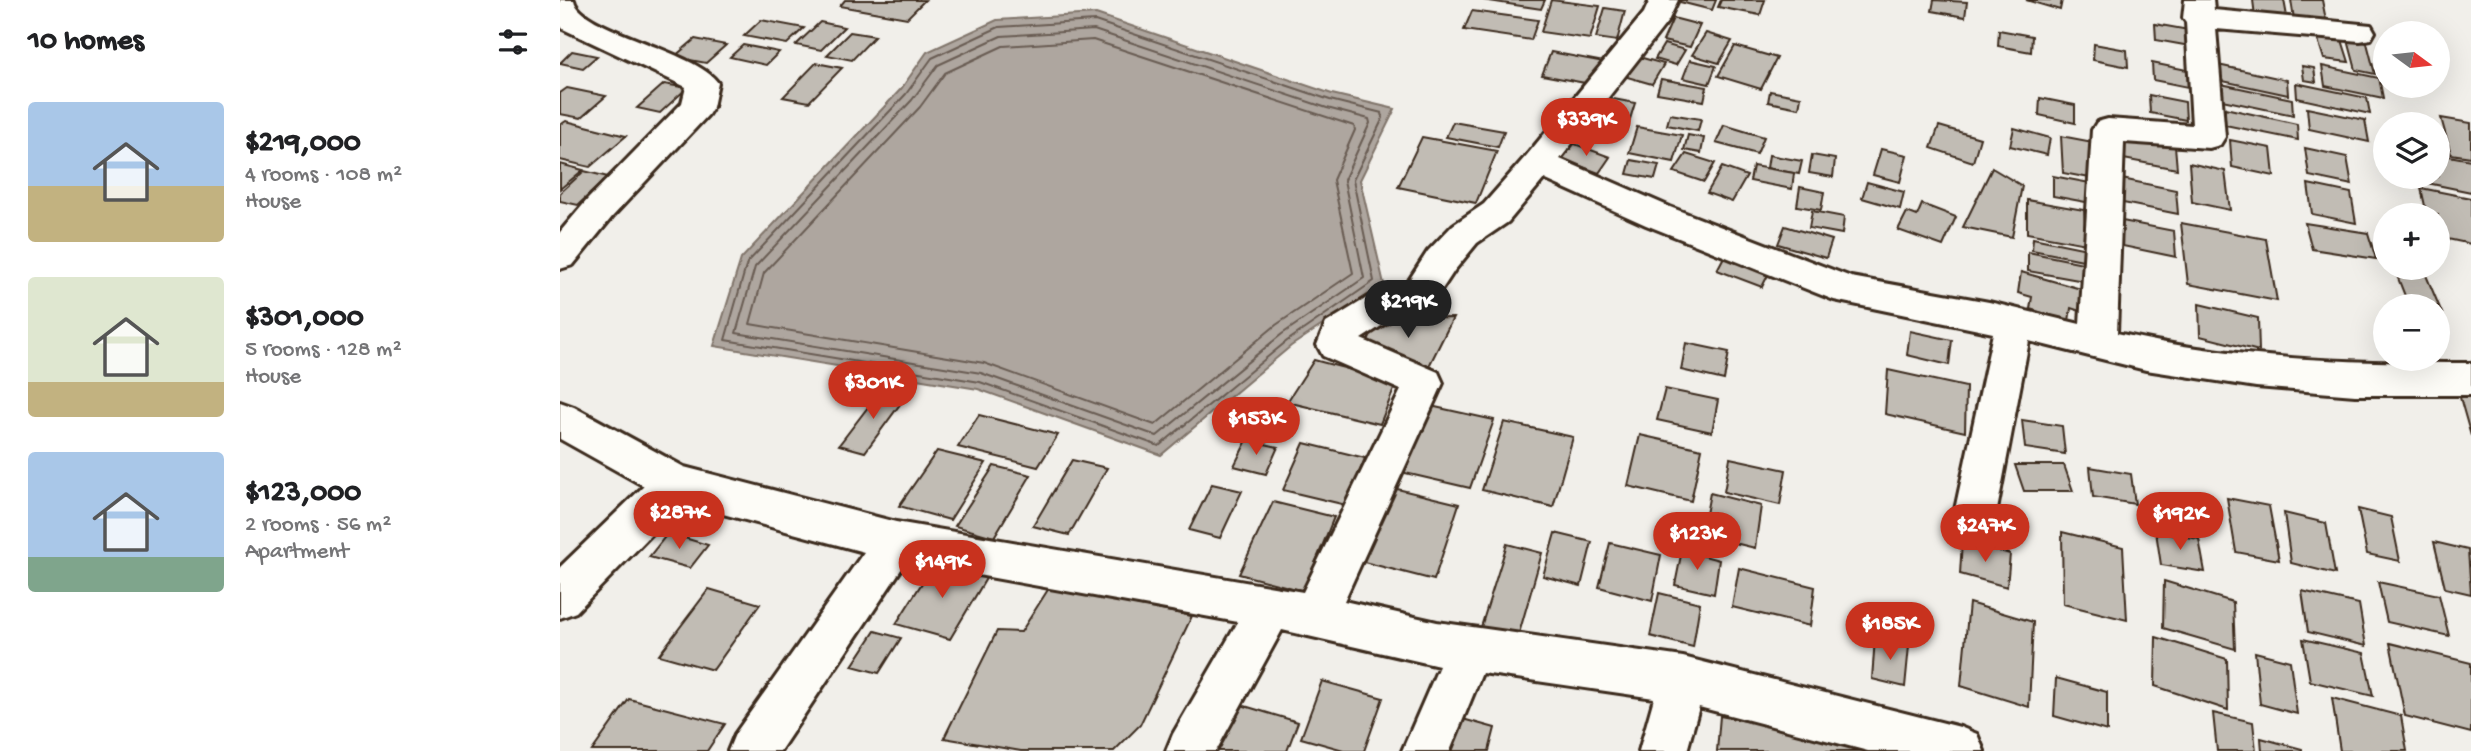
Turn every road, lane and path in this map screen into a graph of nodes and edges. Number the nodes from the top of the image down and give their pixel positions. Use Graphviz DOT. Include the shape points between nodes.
graph roads {
  1 [pos="560,0"];
  2 [pos="1664,0"];
  3 [pos="2198,9"];
  4 [pos="2360,32"];
  5 [pos="1539,163"];
  6 [pos="560,256"];
  7 [pos="2014,323"];
  8 [pos="2098,343"];
  9 [pos="2471,379"];
  10 [pos="560,419"];
  11 [pos="675,483"];
  12 [pos="1976,510"];
  13 [pos="896,541"];
  14 [pos="560,597"];
  15 [pos="1270,609"];
  16 [pos="1315,615"];
  17 [pos="1470,648"];
  18 [pos="1683,680"];
  19 [pos="752,751"];
  20 [pos="1190,751"];
  21 [pos="1426,751"];
  22 [pos="1663,751"];
  23 [pos="1960,751"];
  1 -- 6 [label="street" via="573,22 702,83 697,107"];
  2 -- 5 [label="street" via="1658,15"];
  3 -- 4 [label="street"];
  3 -- 8 [label="street" via="2209,137 2108,130"];
  5 -- 7 [label="street" via="1658,216 1847,290"];
  5 -- 16 [label="street" via="1496,213 1465,234 1416,299 1393,300 1339,334 1336,345 1424,383"];
  7 -- 8 [label="street"];
  7 -- 12 [label="street"];
  8 -- 9 [label="street" via="2256,371 2356,379"];
  10 -- 11 [label="street"];
  11 -- 13 [label="street"];
  11 -- 14 [label="street"];
  13 -- 15 [label="street"];
  13 -- 19 [label="street"];
  15 -- 16 [label="street"];
  15 -- 20 [label="street"];
  16 -- 17 [label="street"];
  17 -- 18 [label="street"];
  17 -- 21 [label="street"];
  18 -- 22 [label="street"];
  18 -- 23 [label="street"];
}
